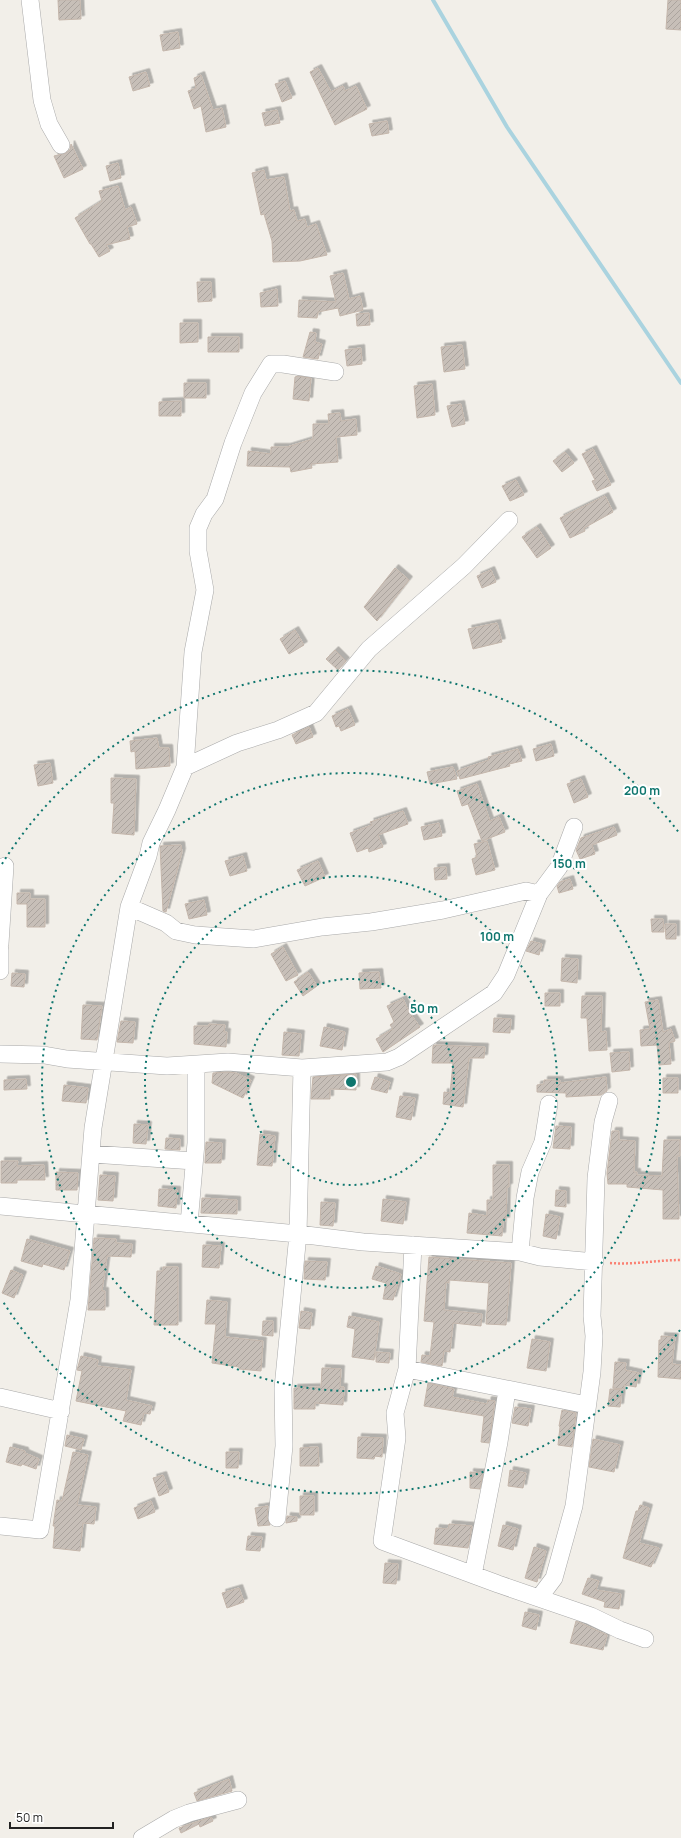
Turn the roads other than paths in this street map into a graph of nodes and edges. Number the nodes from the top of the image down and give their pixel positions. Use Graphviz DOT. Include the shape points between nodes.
graph roads {
  1 [pos="30,0"];
  2 [pos="61,144"];
  3 [pos="335,372"];
  4 [pos="509,520"];
  5 [pos="185,768"];
  6 [pos="574,827"];
  7 [pos="4,866"];
  8 [pos="539,894"];
  9 [pos="129,907"];
  10 [pos="0,944"];
  11 [pos="0,950"];
  12 [pos="0,971"];
  13 [pos="0,1054"];
  14 [pos="104,1062"];
  15 [pos="196,1064"];
  16 [pos="302,1068"];
  17 [pos="609,1101"];
  18 [pos="549,1104"];
  19 [pos="92,1154"];
  20 [pos="194,1161"];
  21 [pos="0,1206"];
  22 [pos="87,1214"];
  23 [pos="189,1224"];
  24 [pos="298,1234"];
  25 [pos="413,1245"];
  26 [pos="520,1252"];
  27 [pos="595,1262"];
  28 [pos="407,1369"];
  29 [pos="507,1390"];
  30 [pos="0,1397"];
  31 [pos="586,1405"];
  32 [pos="61,1411"];
  33 [pos="277,1518"];
  34 [pos="0,1526"];
  35 [pos="473,1575"];
  36 [pos="539,1598"];
  37 [pos="645,1639"];
  38 [pos="238,1800"];
  39 [pos="142,1838"];
  1 -- 2 [label="street" via="42,100 49,124"];
  3 -- 5 [label="street" via="271,364 253,393 233,443 216,499 204,514 198,528 198,551 205,590 193,652"];
  4 -- 5 [label="street" via="464,566 369,649 316,713 278,730 237,743"];
  5 -- 9 [label="street" via="150,843 148,856"];
  6 -- 8 [label="street" via="559,867"];
  7 -- 10 [label="street"];
  8 -- 9 [label="street" via="526,891 443,910 254,939 195,935 176,931 166,923"];
  8 -- 16 [label="street" via="506,975 494,992 399,1057 387,1062"];
  9 -- 14 [label="street"];
  11 -- 12 [label="street"];
  13 -- 14 [label="street" via="44,1055"];
  14 -- 15 [label="street" via="167,1066"];
  14 -- 19 [label="street" via="93,1128"];
  15 -- 16 [label="street" via="228,1062"];
  15 -- 20 [label="street"];
  16 -- 24 [label="street"];
  17 -- 27 [label="street" via="603,1122 596,1178"];
  18 -- 26 [label="street" via="543,1142 528,1179"];
  19 -- 20 [label="street"];
  19 -- 22 [label="street"];
  20 -- 23 [label="street"];
  21 -- 22 [label="street"];
  22 -- 23 [label="street"];
  22 -- 32 [label="street" via="79,1300"];
  23 -- 24 [label="street"];
  24 -- 25 [label="street"];
  24 -- 33 [label="street" via="283,1388 284,1446"];
  25 -- 26 [label="street"];
  25 -- 28 [label="street"];
  26 -- 27 [label="street"];
  27 -- 31 [label="street" via="592,1372"];
  28 -- 29 [label="street"];
  28 -- 35 [label="street" via="395,1414 397,1438 382,1541"];
  29 -- 31 [label="street" via="540,1394"];
  29 -- 35 [label="street"];
  30 -- 32 [label="street"];
  31 -- 36 [label="street" via="574,1506 554,1578"];
  32 -- 34 [label="street" via="40,1530"];
  35 -- 36 [label="street"];
  36 -- 37 [label="street" via="592,1616"];
  38 -- 39 [label="street" via="189,1812"];
}
